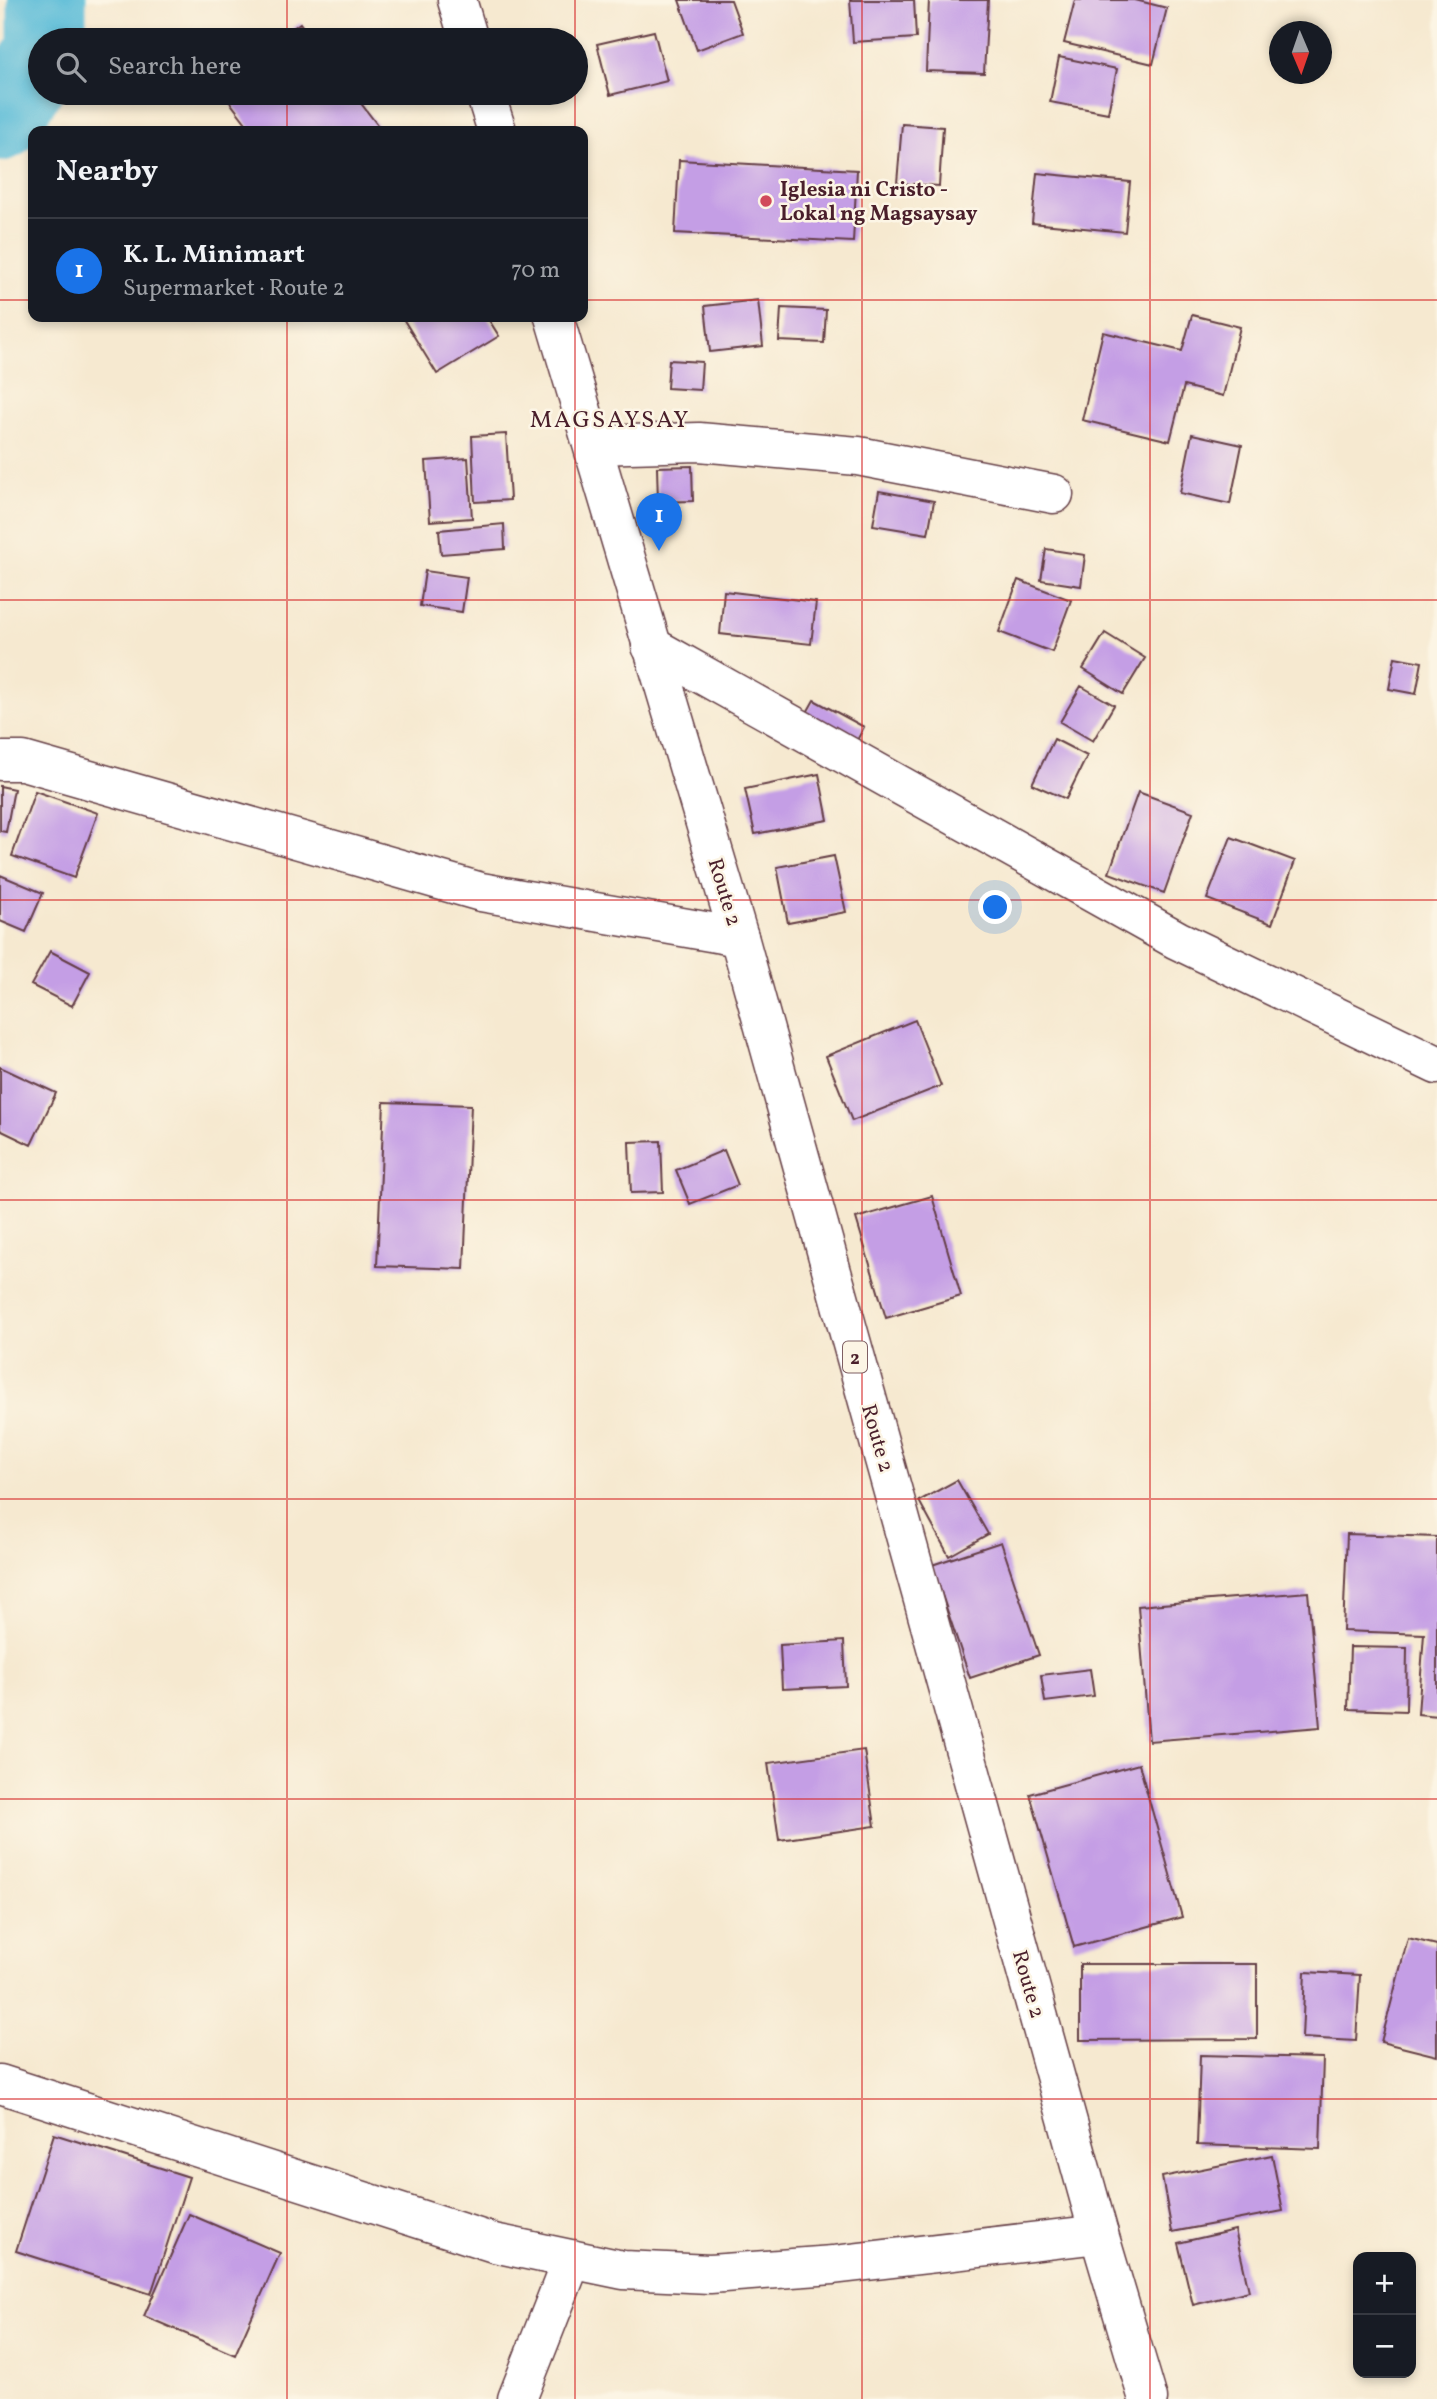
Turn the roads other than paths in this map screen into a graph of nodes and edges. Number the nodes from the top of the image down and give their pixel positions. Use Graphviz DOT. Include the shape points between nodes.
graph roads {
  1 [pos="457,0"];
  2 [pos="465,28"];
  3 [pos="489,105"];
  4 [pos="495,126"];
  5 [pos="556,322"];
  6 [pos="594,445"];
  7 [pos="1054,494"];
  8 [pos="651,646"];
  9 [pos="0,761"];
  10 [pos="738,937"];
  11 [pos="1437,1065"];
  12 [pos="0,2084"];
  13 [pos="1099,2234"];
  14 [pos="572,2259"];
  15 [pos="517,2399"];
  16 [pos="1147,2399"];
  1 -- 2 [label="main road"];
  3 -- 4 [label="main road"];
  5 -- 6 [label="main road, Route 2 / 2"];
  6 -- 7 [label="main road" via="699,442 858,456"];
  6 -- 8 [label="main road, Route 2 / 2"];
  8 -- 10 [label="main road, Route 2 / 2"];
  8 -- 11 [label="main road" via="1177,940"];
  9 -- 10 [label="main road" via="23,761 481,892"];
  10 -- 13 [label="main road, Route 2 / 2"];
  12 -- 14 [label="main road" via="494,2243"];
  13 -- 14 [label="main road" via="832,2265 710,2274 623,2270"];
  13 -- 16 [label="main road, Route 2 / 2"];
  14 -- 15 [label="main road"];
}
